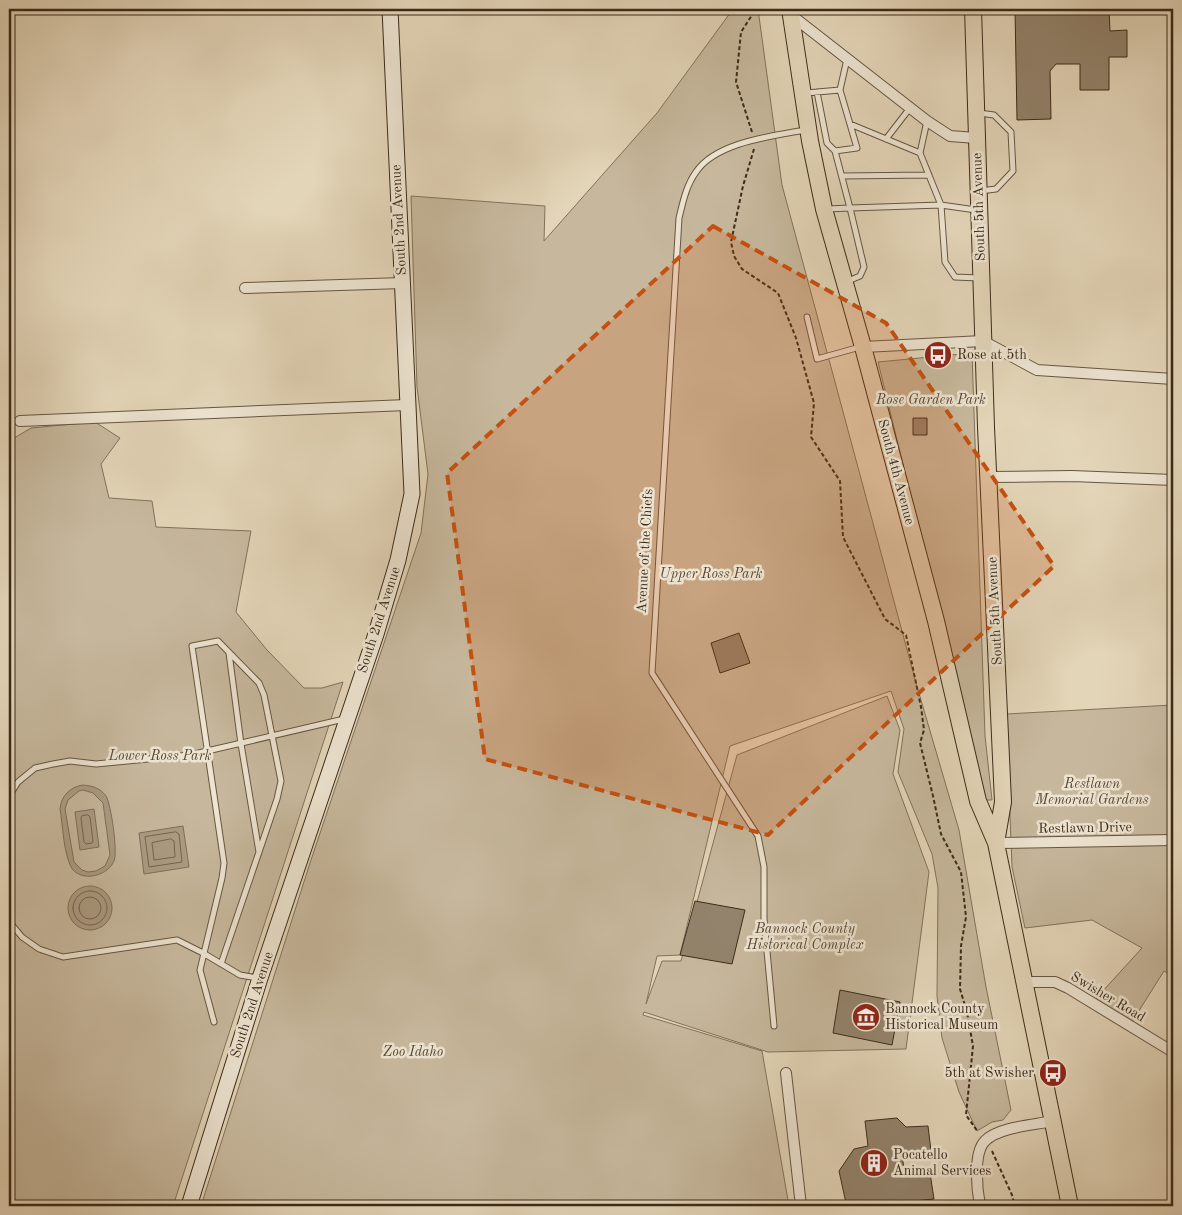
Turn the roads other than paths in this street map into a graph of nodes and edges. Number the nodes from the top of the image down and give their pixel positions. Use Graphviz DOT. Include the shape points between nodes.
graph roads {
  1 [pos="390,9"];
  2 [pos="973,9"];
  3 [pos="790,11"];
  4 [pos="847,59"];
  5 [pos="840,90"];
  6 [pos="810,92"];
  7 [pos="910,108"];
  8 [pos="976,113"];
  9 [pos="927,121"];
  10 [pos="850,124"];
  11 [pos="808,129"];
  12 [pos="976,138"];
  13 [pos="886,139"];
  14 [pos="835,151"];
  15 [pos="920,153"];
  16 [pos="929,175"];
  17 [pos="842,176"];
  18 [pos="978,192"];
  19 [pos="941,205"];
  20 [pos="850,208"];
  21 [pos="824,209"];
  22 [pos="979,210"];
  23 [pos="981,278"];
  24 [pos="845,282"];
  25 [pos="403,283"];
  26 [pos="245,288"];
  27 [pos="807,317"];
  28 [pos="983,341"];
  29 [pos="863,346"];
  30 [pos="1173,379"];
  31 [pos="408,405"];
  32 [pos="20,421"];
  33 [pos="989,477"];
  34 [pos="1173,480"];
  35 [pos="229,652"];
  36 [pos="347,718"];
  37 [pos="274,736"];
  38 [pos="241,744"];
  39 [pos="208,751"];
  40 [pos="9,796"];
  41 [pos="1173,840"];
  42 [pos="996,843"];
  43 [pos="259,853"];
  44 [pos="9,913"];
  45 [pos="204,953"];
  46 [pos="221,964"];
  47 [pos="260,978"];
  48 [pos="1024,982"];
  49 [pos="214,1022"];
  50 [pos="774,1026"];
  51 [pos="1173,1052"];
  52 [pos="786,1073"];
  53 [pos="1053,1121"];
  54 [pos="189,1206"];
  55 [pos="801,1206"];
  56 [pos="980,1206"];
  57 [pos="1070,1206"];
  1 -- 25 [label="street, South 2nd Avenue"];
  2 -- 8 [label="main road, South 5th Avenue"];
  3 -- 4 [label="street"];
  3 -- 6 [label="main road, South 4th Avenue"];
  4 -- 5 [label="lane"];
  4 -- 7 [label="street"];
  5 -- 6 [label="lane"];
  5 -- 10 [label="lane"];
  6 -- 11 [label="main road, South 4th Avenue"];
  6 -- 14 [label="lane" via="828,143"];
  7 -- 9 [label="street"];
  7 -- 13 [label="lane"];
  8 -- 12 [label="main road, South 5th Avenue"];
  8 -- 18 [label="lane" via="994,115 1010,132 1013,171 996,189"];
  9 -- 12 [label="street" via="950,136"];
  9 -- 15 [label="lane"];
  10 -- 13 [label="lane"];
  10 -- 14 [label="lane" via="857,148"];
  11 -- 21 [label="main road, South 4th Avenue"];
  11 -- 50 [label="lane, Avenue of the Chiefs" via="724,150 706,160 686,191 679,218 652,673 758,836 764,867 764,919"];
  12 -- 18 [label="main road, South 5th Avenue"];
  13 -- 15 [label="lane"];
  14 -- 17 [label="lane"];
  15 -- 16 [label="lane"];
  16 -- 17 [label="lane"];
  16 -- 19 [label="lane"];
  17 -- 20 [label="lane"];
  18 -- 22 [label="main road, South 5th Avenue"];
  19 -- 20 [label="lane"];
  19 -- 22 [label="lane"];
  19 -- 23 [label="lane" via="945,262 956,277"];
  20 -- 21 [label="lane"];
  20 -- 24 [label="lane" via="864,267 860,276"];
  21 -- 24 [label="main road, South 4th Avenue"];
  22 -- 23 [label="main road, South 5th Avenue"];
  23 -- 28 [label="main road, South 5th Avenue"];
  24 -- 29 [label="main road, South 4th Avenue"];
  25 -- 26 [label="street"];
  25 -- 31 [label="street, South 2nd Avenue"];
  27 -- 29 [label="lane" via="817,359"];
  28 -- 29 [label="street"];
  28 -- 30 [label="street" via="1038,370"];
  28 -- 33 [label="main road, South 5th Avenue"];
  29 -- 42 [label="main road, South 4th Avenue" via="936,621 978,801"];
  31 -- 32 [label="street"];
  31 -- 36 [label="street, South 2nd Avenue" via="412,494 398,560"];
  33 -- 34 [label="street"];
  33 -- 42 [label="main road, South 5th Avenue" via="1003,802"];
  35 -- 37 [label="lane" via="259,683"];
  35 -- 38 [label="lane"];
  35 -- 39 [label="lane" via="218,641 192,646"];
  36 -- 37 [label="lane"];
  36 -- 47 [label="street, South 2nd Avenue"];
  37 -- 38 [label="lane"];
  37 -- 43 [label="lane" via="281,781"];
  38 -- 39 [label="lane"];
  38 -- 43 [label="lane"];
  39 -- 40 [label="lane" via="96,764 70,760 35,768 18,782"];
  39 -- 45 [label="lane" via="224,863"];
  41 -- 42 [label="street, Restlawn Drive"];
  42 -- 48 [label="main road, South 5th Avenue"];
  43 -- 46 [label="lane"];
  44 -- 45 [label="lane" via="12,925 22,937 39,949 63,957 177,940"];
  45 -- 46 [label="lane"];
  45 -- 49 [label="lane" via="200,970"];
  46 -- 47 [label="lane" via="240,975"];
  47 -- 54 [label="street, South 2nd Avenue"];
  48 -- 51 [label="street, Swisher Road" via="1055,982 1068,988"];
  48 -- 53 [label="main road, South 5th Avenue"];
  52 -- 55 [label="street"];
  53 -- 56 [label="street" via="1010,1129 985,1140 978,1156"];
  53 -- 57 [label="main road, South 5th Avenue"];
}
